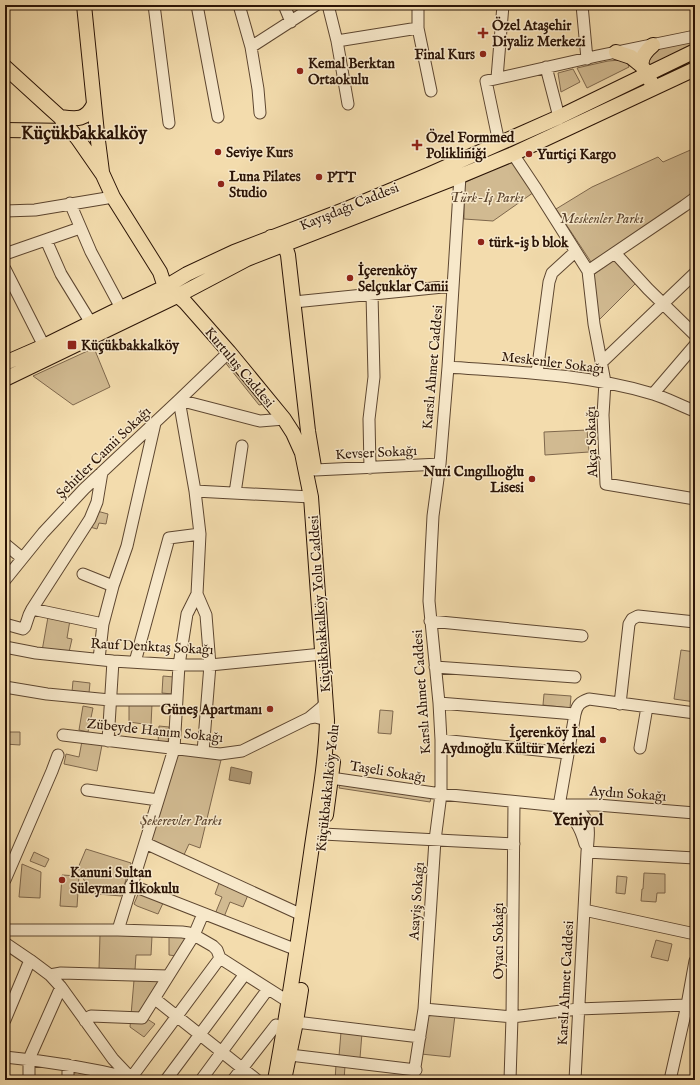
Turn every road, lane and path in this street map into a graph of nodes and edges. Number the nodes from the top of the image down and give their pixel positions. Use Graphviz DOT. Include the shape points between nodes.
graph roads {
  1 [pos="84,5"];
  2 [pos="154,5"];
  3 [pos="197,5"];
  4 [pos="239,5"];
  5 [pos="284,5"];
  6 [pos="316,5"];
  7 [pos="328,5"];
  8 [pos="418,5"];
  9 [pos="503,5"];
  10 [pos="582,5"];
  11 [pos="291,22"];
  12 [pos="418,28"];
  13 [pos="695,36"];
  14 [pos="337,41"];
  15 [pos="654,45"];
  16 [pos="251,47"];
  17 [pos="695,51"];
  18 [pos="616,52"];
  19 [pos="592,57"];
  20 [pos="5,67"];
  21 [pos="546,67"];
  22 [pos="695,69"];
  23 [pos="644,70"];
  24 [pos="492,79"];
  25 [pos="658,87"];
  26 [pos="431,91"];
  27 [pos="94,104"];
  28 [pos="348,104"];
  29 [pos="260,113"];
  30 [pos="60,117"];
  31 [pos="218,117"];
  32 [pos="559,117"];
  33 [pos="169,123"];
  34 [pos="5,130"];
  35 [pos="97,133"];
  36 [pos="74,135"];
  37 [pos="499,143"];
  38 [pos="513,154"];
  39 [pos="103,175"];
  40 [pos="460,176"];
  41 [pos="113,197"];
  42 [pos="695,198"];
  43 [pos="70,203"];
  44 [pos="5,211"];
  45 [pos="80,228"];
  46 [pos="270,237"];
  47 [pos="46,240"];
  48 [pos="286,250"];
  49 [pos="575,252"];
  50 [pos="615,253"];
  51 [pos="5,254"];
  52 [pos="5,269"];
  53 [pos="160,272"];
  54 [pos="588,272"];
  55 [pos="695,273"];
  56 [pos="186,274"];
  57 [pos="167,286"];
  58 [pos="453,286"];
  59 [pos="150,294"];
  60 [pos="372,294"];
  61 [pos="181,297"];
  62 [pos="294,302"];
  63 [pos="663,303"];
  64 [pos="121,308"];
  65 [pos="90,323"];
  66 [pos="695,335"];
  67 [pos="695,345"];
  68 [pos="44,346"];
  69 [pos="229,352"];
  70 [pos="5,363"];
  71 [pos="601,363"];
  72 [pos="448,367"];
  73 [pos="537,373"];
  74 [pos="5,379"];
  75 [pos="605,382"];
  76 [pos="654,394"];
  77 [pos="179,400"];
  78 [pos="305,408"];
  79 [pos="695,411"];
  80 [pos="284,419"];
  81 [pos="155,423"];
  82 [pos="308,431"];
  83 [pos="293,433"];
  84 [pos="242,446"];
  85 [pos="440,464"];
  86 [pos="370,468"];
  87 [pos="315,470"];
  88 [pos="102,472"];
  89 [pos="195,491"];
  90 [pos="235,493"];
  91 [pos="311,497"];
  92 [pos="695,499"];
  93 [pos="200,534"];
  94 [pos="5,544"];
  95 [pos="22,558"];
  96 [pos="82,574"];
  97 [pos="5,580"];
  98 [pos="114,586"];
  99 [pos="197,594"];
  100 [pos="32,609"];
  101 [pos="430,621"];
  102 [pos="695,622"];
  103 [pos="5,624"];
  104 [pos="103,624"];
  105 [pos="582,636"];
  106 [pos="5,647"];
  107 [pos="322,654"];
  108 [pos="99,659"];
  109 [pos="113,661"];
  110 [pos="135,662"];
  111 [pos="179,665"];
  112 [pos="210,666"];
  113 [pos="435,667"];
  114 [pos="575,676"];
  115 [pos="5,687"];
  116 [pos="110,700"];
  117 [pos="177,700"];
  118 [pos="326,703"];
  119 [pos="439,703"];
  120 [pos="620,704"];
  121 [pos="647,707"];
  122 [pos="695,713"];
  123 [pos="575,714"];
  124 [pos="309,718"];
  125 [pos="327,720"];
  126 [pos="63,735"];
  127 [pos="441,740"];
  128 [pos="108,741"];
  129 [pos="640,748"];
  130 [pos="174,749"];
  131 [pos="203,752"];
  132 [pos="567,753"];
  133 [pos="58,754"];
  134 [pos="326,777"];
  135 [pos="87,790"];
  136 [pos="441,794"];
  137 [pos="158,800"];
  138 [pos="514,802"];
  139 [pos="559,806"];
  140 [pos="695,813"];
  141 [pos="323,834"];
  142 [pos="435,840"];
  143 [pos="145,843"];
  144 [pos="514,844"];
  145 [pos="587,852"];
  146 [pos="695,858"];
  147 [pos="5,880"];
  148 [pos="131,885"];
  149 [pos="584,910"];
  150 [pos="203,914"];
  151 [pos="302,915"];
  152 [pos="5,930"];
  153 [pos="118,930"];
  154 [pos="695,934"];
  155 [pos="194,935"];
  156 [pos="5,943"];
  157 [pos="297,950"];
  158 [pos="220,958"];
  159 [pos="30,960"];
  160 [pos="695,961"];
  161 [pos="245,974"];
  162 [pos="50,975"];
  163 [pos="168,976"];
  164 [pos="61,988"];
  165 [pos="268,989"];
  166 [pos="155,999"];
  167 [pos="289,1002"];
  168 [pos="691,1007"];
  169 [pos="424,1009"];
  170 [pos="578,1009"];
  171 [pos="176,1016"];
  172 [pos="512,1017"];
  173 [pos="5,1020"];
  174 [pos="85,1021"];
  175 [pos="296,1022"];
  176 [pos="276,1025"];
  177 [pos="200,1035"];
  178 [pos="420,1037"];
  179 [pos="222,1052"];
  180 [pos="290,1055"];
  181 [pos="5,1057"];
  182 [pos="29,1059"];
  183 [pos="68,1066"];
  184 [pos="242,1068"];
  185 [pos="415,1075"];
  186 [pos="109,1076"];
  187 [pos="132,1079"];
  188 [pos="29,1080"];
  189 [pos="68,1080"];
  190 [pos="166,1080"];
  191 [pos="201,1080"];
  192 [pos="233,1080"];
  193 [pos="257,1080"];
  194 [pos="274,1080"];
  195 [pos="284,1080"];
  196 [pos="510,1080"];
  197 [pos="575,1080"];
  198 [pos="670,1080"];
  1 -- 27 [label="main road"];
  2 -- 33 [label="street"];
  3 -- 31 [label="street"];
  4 -- 16 [label="street"];
  5 -- 11 [label="street"];
  6 -- 11 [label="street"];
  7 -- 14 [label="street"];
  8 -- 12 [label="street"];
  9 -- 24 [label="street"];
  10 -- 19 [label="street"];
  11 -- 16 [label="street"];
  12 -- 14 [label="street"];
  12 -- 26 [label="street"];
  13 -- 15 [label="street"];
  14 -- 28 [label="street"];
  15 -- 18 [label="street"];
  15 -- 23 [label="main road" via="648,48 641,62"];
  16 -- 29 [label="street"];
  17 -- 23 [label="main road, Kayışdağı Caddesi"];
  18 -- 19 [label="street"];
  18 -- 23 [label="main road" via="631,57"];
  19 -- 21 [label="street"];
  20 -- 30 [label="main road"];
  21 -- 24 [label="street"];
  21 -- 32 [label="street"];
  22 -- 25 [label="main road, Kayışdağı Caddesi"];
  23 -- 25 [label="main road" via="652,83"];
  23 -- 32 [label="main road, Kayışdağı Caddesi"];
  24 -- 37 [label="street"];
  25 -- 38 [label="main road, Kayışdağı Caddesi"];
  27 -- 30 [label="main road" via="90,111 80,118"];
  27 -- 35 [label="main road"];
  30 -- 36 [label="main road"];
  32 -- 37 [label="main road, Kayışdağı Caddesi"];
  34 -- 36 [label="main road"];
  35 -- 36 [label="main road" via="85,140"];
  35 -- 39 [label="main road"];
  36 -- 39 [label="main road"];
  37 -- 46 [label="main road, Kayışdağı Caddesi" via="349,208"];
  38 -- 40 [label="main road, Kayışdağı Caddesi"];
  38 -- 49 [label="street"];
  39 -- 41 [label="main road, Kurtuluş Caddesi"];
  40 -- 48 [label="main road, Kayışdağı Caddesi" via="299,238"];
  40 -- 58 [label="street, Karslı Ahmet Caddesi"];
  41 -- 43 [label="street"];
  41 -- 53 [label="main road, Kurtuluş Caddesi"];
  42 -- 50 [label="street"];
  43 -- 44 [label="street" via="35,210"];
  43 -- 45 [label="street"];
  45 -- 47 [label="street"];
  45 -- 64 [label="street"];
  46 -- 48 [label="main road" via="279,238"];
  46 -- 56 [label="main road, Kayışdağı Caddesi"];
  47 -- 51 [label="street"];
  47 -- 65 [label="street" via="61,274"];
  48 -- 61 [label="main road" via="240,262"];
  48 -- 62 [label="main road"];
  49 -- 54 [label="street"];
  49 -- 73 [label="street" via="552,273 549,282"];
  50 -- 54 [label="street"];
  50 -- 63 [label="street"];
  52 -- 68 [label="street"];
  53 -- 56 [label="main road" via="176,276"];
  53 -- 57 [label="main road, Kurtuluş Caddesi"];
  53 -- 59 [label="main road" via="157,284"];
  54 -- 71 [label="street"];
  55 -- 63 [label="street"];
  56 -- 57 [label="main road, Kayışdağı Caddesi"];
  56 -- 61 [label="main road" via="180,287"];
  57 -- 59 [label="main road, Kayışdağı Caddesi"];
  57 -- 61 [label="main road, Kurtuluş Caddesi"];
  58 -- 60 [label="street"];
  58 -- 72 [label="street, Karslı Ahmet Caddesi"];
  59 -- 64 [label="main road, Kayışdağı Caddesi"];
  60 -- 62 [label="street"];
  60 -- 86 [label="street" via="374,377 369,419"];
  61 -- 69 [label="main road, Kurtuluş Caddesi"];
  61 -- 74 [label="main road"];
  62 -- 78 [label="main road"];
  63 -- 66 [label="street"];
  63 -- 71 [label="street"];
  64 -- 65 [label="main road, Kayışdağı Caddesi"];
  65 -- 68 [label="main road, Kayışdağı Caddesi"];
  67 -- 76 [label="street"];
  68 -- 70 [label="main road, Kayışdağı Caddesi"];
  69 -- 77 [label="street, Şehitler Camii Sokağı"];
  69 -- 80 [label="main road, Kurtuluş Caddesi"];
  71 -- 75 [label="street"];
  72 -- 73 [label="street, Meskenler Sokağı"];
  72 -- 85 [label="street, Karslı Ahmet Caddesi"];
  73 -- 75 [label="street, Meskenler Sokağı"];
  75 -- 76 [label="street, Meskenler Sokağı"];
  75 -- 92 [label="street, Akça Sokağı" via="603,415 606,484"];
  76 -- 79 [label="street, Meskenler Sokağı"];
  77 -- 80 [label="street" via="260,421"];
  77 -- 81 [label="street, Şehitler Camii Sokağı"];
  77 -- 89 [label="street"];
  78 -- 80 [label="main road" via="296,419"];
  78 -- 82 [label="main road"];
  80 -- 83 [label="main road, Kurtuluş Caddesi"];
  81 -- 88 [label="street, Şehitler Camii Sokağı"];
  81 -- 98 [label="street" via="127,546"];
  82 -- 83 [label="main road" via="301,428"];
  82 -- 87 [label="main road"];
  83 -- 91 [label="main road, Küçükbakkalköy Yolu Caddesi" via="302,453"];
  84 -- 90 [label="street"];
  85 -- 86 [label="street, Kevser Sokağı"];
  85 -- 101 [label="street, Karslı Ahmet Caddesi" via="431,554"];
  86 -- 87 [label="street, Kevser Sokağı"];
  87 -- 134 [label="main road, Küçükbakkalköy Yolu" via="320,499 336,730"];
  88 -- 95 [label="street, Şehitler Camii Sokağı" via="61,513"];
  88 -- 100 [label="street" via="97,502 90,519"];
  89 -- 90 [label="street"];
  89 -- 93 [label="street"];
  90 -- 91 [label="street"];
  91 -- 107 [label="main road, Küçükbakkalköy Yolu Caddesi"];
  93 -- 99 [label="street"];
  93 -- 110 [label="street" via="169,538"];
  94 -- 95 [label="street"];
  95 -- 97 [label="street, Şehitler Camii Sokağı"];
  96 -- 98 [label="street"];
  98 -- 104 [label="street"];
  99 -- 111 [label="street" via="187,614"];
  99 -- 112 [label="street" via="206,615"];
  100 -- 103 [label="street" via="25,628"];
  100 -- 104 [label="street"];
  101 -- 105 [label="street"];
  101 -- 113 [label="street, Karslı Ahmet Caddesi"];
  102 -- 120 [label="street" via="638,616 632,619 629,624"];
  104 -- 108 [label="street"];
  106 -- 108 [label="street, Rauf Denktaş Sokağı" via="36,653"];
  107 -- 112 [label="street, Rauf Denktaş Sokağı"];
  107 -- 118 [label="main road, Küçükbakkalköy Yolu Caddesi"];
  108 -- 109 [label="street, Rauf Denktaş Sokağı"];
  109 -- 110 [label="street, Rauf Denktaş Sokağı"];
  109 -- 116 [label="street"];
  110 -- 111 [label="street, Rauf Denktaş Sokağı"];
  111 -- 112 [label="street, Rauf Denktaş Sokağı"];
  111 -- 117 [label="street"];
  112 -- 131 [label="street"];
  113 -- 114 [label="street"];
  113 -- 119 [label="street, Karslı Ahmet Caddesi"];
  115 -- 116 [label="street"];
  116 -- 117 [label="street"];
  116 -- 128 [label="street"];
  117 -- 130 [label="street"];
  118 -- 124 [label="street, Zübeyde Hanım Sokağı"];
  118 -- 125 [label="main road, Küçükbakkalköy Yolu Caddesi"];
  119 -- 123 [label="street"];
  119 -- 127 [label="street, Karslı Ahmet Caddesi"];
  120 -- 121 [label="street"];
  120 -- 123 [label="street" via="589,699 579,704"];
  121 -- 122 [label="street"];
  121 -- 129 [label="street"];
  123 -- 132 [label="street"];
  124 -- 125 [label="street"];
  124 -- 131 [label="street, Zübeyde Hanım Sokağı" via="242,751 220,754"];
  125 -- 134 [label="main road, Küçükbakkalköy Yolu Caddesi"];
  126 -- 128 [label="street, Zübeyde Hanım Sokağı"];
  127 -- 132 [label="street"];
  127 -- 136 [label="street, Karslı Ahmet Caddesi"];
  128 -- 130 [label="street, Zübeyde Hanım Sokağı"];
  130 -- 131 [label="street, Zübeyde Hanım Sokağı"];
  130 -- 137 [label="street"];
  132 -- 139 [label="street"];
  133 -- 147 [label="street"];
  134 -- 136 [label="street, Taşeli Sokağı"];
  134 -- 141 [label="main road, Küçükbakkalköy Yolu"];
  134 -- 151 [label="main road, Küçükbakkalköy Yolu"];
  135 -- 137 [label="street"];
  136 -- 138 [label="street, Karslı Ahmet Caddesi"];
  136 -- 142 [label="street, Asayiş Sokağı"];
  137 -- 143 [label="street"];
  138 -- 139 [label="street, Karslı Ahmet Caddesi"];
  138 -- 144 [label="street, Oyacı Sokağı"];
  139 -- 140 [label="street, Aydın Sokağı" via="596,805"];
  139 -- 145 [label="street, Karslı Ahmet Caddesi" via="571,808 584,815 589,835"];
  141 -- 142 [label="street"];
  141 -- 175 [label="main road, Küçükbakkalköy Yolu"];
  142 -- 144 [label="street"];
  142 -- 169 [label="street, Asayiş Sokağı"];
  143 -- 148 [label="street"];
  143 -- 151 [label="street"];
  144 -- 172 [label="street, Oyacı Sokağı"];
  145 -- 146 [label="street"];
  145 -- 149 [label="street, Karslı Ahmet Caddesi"];
  148 -- 150 [label="street"];
  148 -- 153 [label="street"];
  149 -- 154 [label="street"];
  149 -- 170 [label="street, Karslı Ahmet Caddesi"];
  150 -- 155 [label="street"];
  150 -- 157 [label="street"];
  151 -- 157 [label="main road, Küçükbakkalköy Yolu"];
  152 -- 153 [label="street"];
  153 -- 155 [label="street" via="182,932"];
  155 -- 158 [label="street" via="213,946"];
  155 -- 163 [label="street"];
  156 -- 159 [label="street"];
  157 -- 167 [label="main road, Küçükbakkalköy Yolu"];
  158 -- 161 [label="street"];
  158 -- 171 [label="street"];
  159 -- 162 [label="street"];
  159 -- 173 [label="street"];
  160 -- 168 [label="street"];
  161 -- 165 [label="street"];
  161 -- 177 [label="street"];
  162 -- 163 [label="street" via="61,973"];
  162 -- 164 [label="street"];
  163 -- 166 [label="street"];
  164 -- 174 [label="street"];
  164 -- 182 [label="street"];
  165 -- 167 [label="street"];
  165 -- 179 [label="street"];
  166 -- 171 [label="street"];
  166 -- 174 [label="street" via="142,1018 91,1016"];
  167 -- 194 [label="main road, Küçükbakkalköy Yolu"];
  168 -- 170 [label="street"];
  168 -- 198 [label="street"];
  169 -- 172 [label="street"];
  169 -- 178 [label="street, Asayiş Sokağı"];
  170 -- 172 [label="street"];
  170 -- 197 [label="street, Karslı Ahmet Caddesi"];
  171 -- 177 [label="street"];
  171 -- 187 [label="street"];
  172 -- 196 [label="street, Oyacı Sokağı"];
  174 -- 187 [label="street" via="113,1059"];
  175 -- 178 [label="street"];
  175 -- 180 [label="main road, Küçükbakkalköy Yolu"];
  176 -- 184 [label="street"];
  177 -- 179 [label="street"];
  177 -- 190 [label="street"];
  178 -- 185 [label="street, Asayiş Sokağı"];
  179 -- 184 [label="street"];
  179 -- 191 [label="street"];
  180 -- 185 [label="street"];
  180 -- 195 [label="main road, Küçükbakkalköy Yolu"];
  181 -- 182 [label="street"];
  182 -- 183 [label="street"];
  182 -- 188 [label="street"];
  183 -- 186 [label="street"];
  183 -- 189 [label="street"];
  184 -- 192 [label="street"];
  184 -- 193 [label="street"];
  186 -- 187 [label="street"];
}
